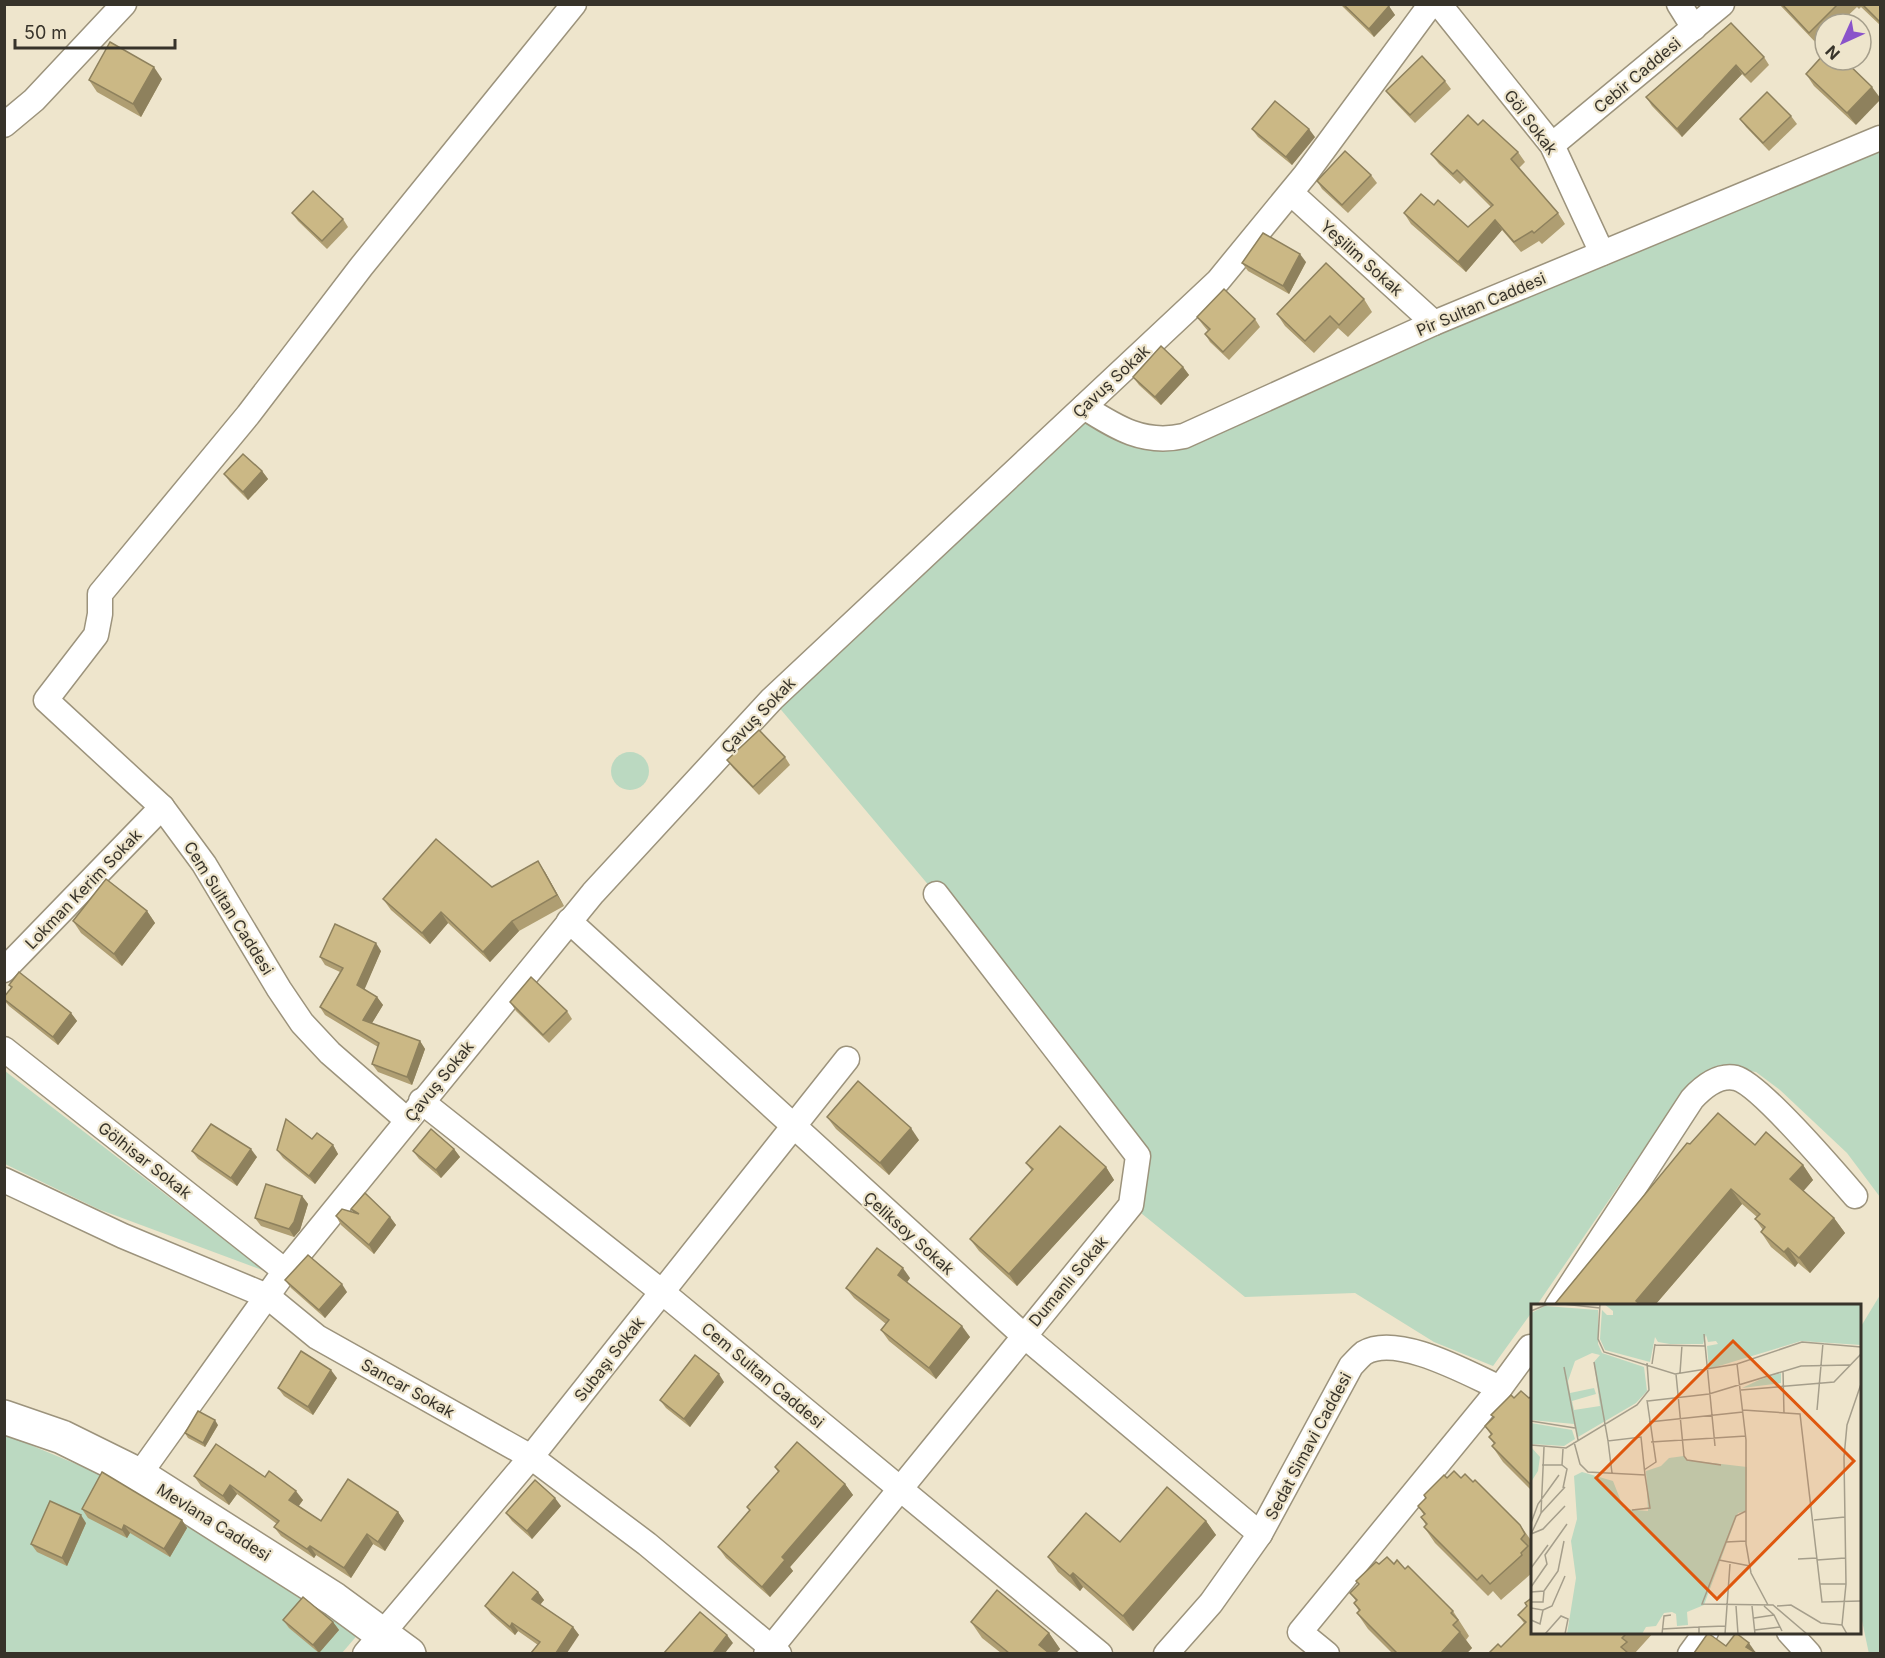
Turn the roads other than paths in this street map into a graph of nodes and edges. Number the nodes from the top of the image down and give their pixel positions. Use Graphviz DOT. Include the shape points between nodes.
graph roads {
  1 [pos="124,4"];
  2 [pos="574,4"];
  3 [pos="1431,4"];
  4 [pos="1439,4"];
  5 [pos="1679,4"];
  6 [pos="1722,4"];
  7 [pos="1694,28"];
  8 [pos="4,125"];
  9 [pos="1881,138"];
  10 [pos="1552,146"];
  11 [pos="1291,193"];
  12 [pos="1602,253"];
  13 [pos="1434,323"];
  14 [pos="1083,407"];
  15 [pos="162,807"];
  16 [pos="936,894"];
  17 [pos="569,921"];
  18 [pos="4,970"];
  19 [pos="4,1049"];
  20 [pos="846,1059"];
  21 [pos="414,1110"];
  22 [pos="792,1127"];
  23 [pos="4,1180"];
  24 [pos="1855,1196"];
  25 [pos="285,1271"];
  26 [pos="662,1292"];
  27 [pos="267,1296"];
  28 [pos="1558,1304"];
  29 [pos="1023,1335"];
  30 [pos="1531,1348"];
  31 [pos="1500,1388"];
  32 [pos="4,1417"];
  33 [pos="531,1457"];
  34 [pos="139,1475"];
  35 [pos="899,1488"];
  36 [pos="1260,1534"];
  37 [pos="1704,1634"];
  38 [pos="1791,1634"];
  39 [pos="374,1643"];
  40 [pos="772,1652"];
  41 [pos="409,1653"];
  42 [pos="1100,1653"];
  43 [pos="1166,1653"];
  44 [pos="1327,1653"];
  45 [pos="1690,1653"];
  46 [pos="1809,1653"];
  1 -- 8 [label="street" via="34,100"];
  2 -- 15 [label="street, Cem Sultan Caddesi" via="362,267 248,416 100,594 96,635 46,700"];
  3 -- 11 [label="street, Çavuş Sokak"];
  4 -- 10 [label="street, Göl Sokak"];
  5 -- 7 [label="street"];
  6 -- 7 [label="street, Cebir Caddesi"];
  7 -- 10 [label="street, Cebir Caddesi"];
  9 -- 12 [label="street, Pir Sultan Caddesi"];
  10 -- 12 [label="street, Göl Sokak"];
  11 -- 13 [label="street, Yeşilim Sokak"];
  11 -- 14 [label="street, Çavuş Sokak" via="1218,281"];
  12 -- 13 [label="street, Pir Sultan Caddesi"];
  13 -- 14 [label="street, Pir Sultan Caddesi" via="1184,436 1152,440 1134,435"];
  14 -- 17 [label="street, Çavuş Sokak" via="772,699"];
  15 -- 18 [label="street, Lokman Kerim Sokak"];
  15 -- 21 [label="street, Cem Sultan Caddesi" via="204,864 302,1023 330,1053"];
  16 -- 29 [label="street, Dumanlı Sokak" via="1138,1156 1131,1204"];
  17 -- 21 [label="street, Çavuş Sokak"];
  17 -- 22 [label="street, Çeliksoy Sokak"];
  19 -- 25 [label="street, Gölhisar Sokak"];
  20 -- 22 [label="street, Subaşı Sokak"];
  21 -- 25 [label="street, Çavuş Sokak"];
  21 -- 26 [label="street, Cem Sultan Caddesi"];
  22 -- 26 [label="street, Subaşı Sokak"];
  22 -- 29 [label="street, Çeliksoy Sokak"];
  23 -- 27 [label="street, Sancar Sokak" via="123,1236"];
  24 -- 28 [label="street" via="1810,1144 1752,1089 1737,1078 1721,1078 1703,1087 1692,1099"];
  25 -- 27 [label="street, Çavuş Sokak"];
  26 -- 33 [label="street, Subaşı Sokak"];
  26 -- 35 [label="street, Cem Sultan Caddesi"];
  27 -- 33 [label="street, Sancar Sokak" via="317,1337"];
  27 -- 34 [label="street, Çavuş Sokak"];
  29 -- 35 [label="street, Dumanlı Sokak"];
  29 -- 36 [label="street, Çeliksoy Sokak"];
  30 -- 31 [label="street"];
  31 -- 36 [label="street, Sedat Simavi Caddesi" via="1423,1353 1389,1348 1364,1353 1351,1366"];
  31 -- 44 [label="street" via="1300,1632"];
  32 -- 34 [label="street, Mevlana Caddesi" via="62,1437"];
  33 -- 39 [label="street, Subaşı Sokak"];
  33 -- 40 [label="street, Sancar Sokak" via="647,1544"];
  34 -- 39 [label="street, Mevlana Caddesi"];
  35 -- 40 [label="street, Dumanlı Sokak"];
  35 -- 42 [label="street, Cem Sultan Caddesi"];
  36 -- 43 [label="street, Sedat Simavi Caddesi" via="1211,1603"];
  37 -- 45 [label="street"];
  38 -- 46 [label="street"];
  39 -- 41 [label="street, Mevlana Caddesi"];
}
